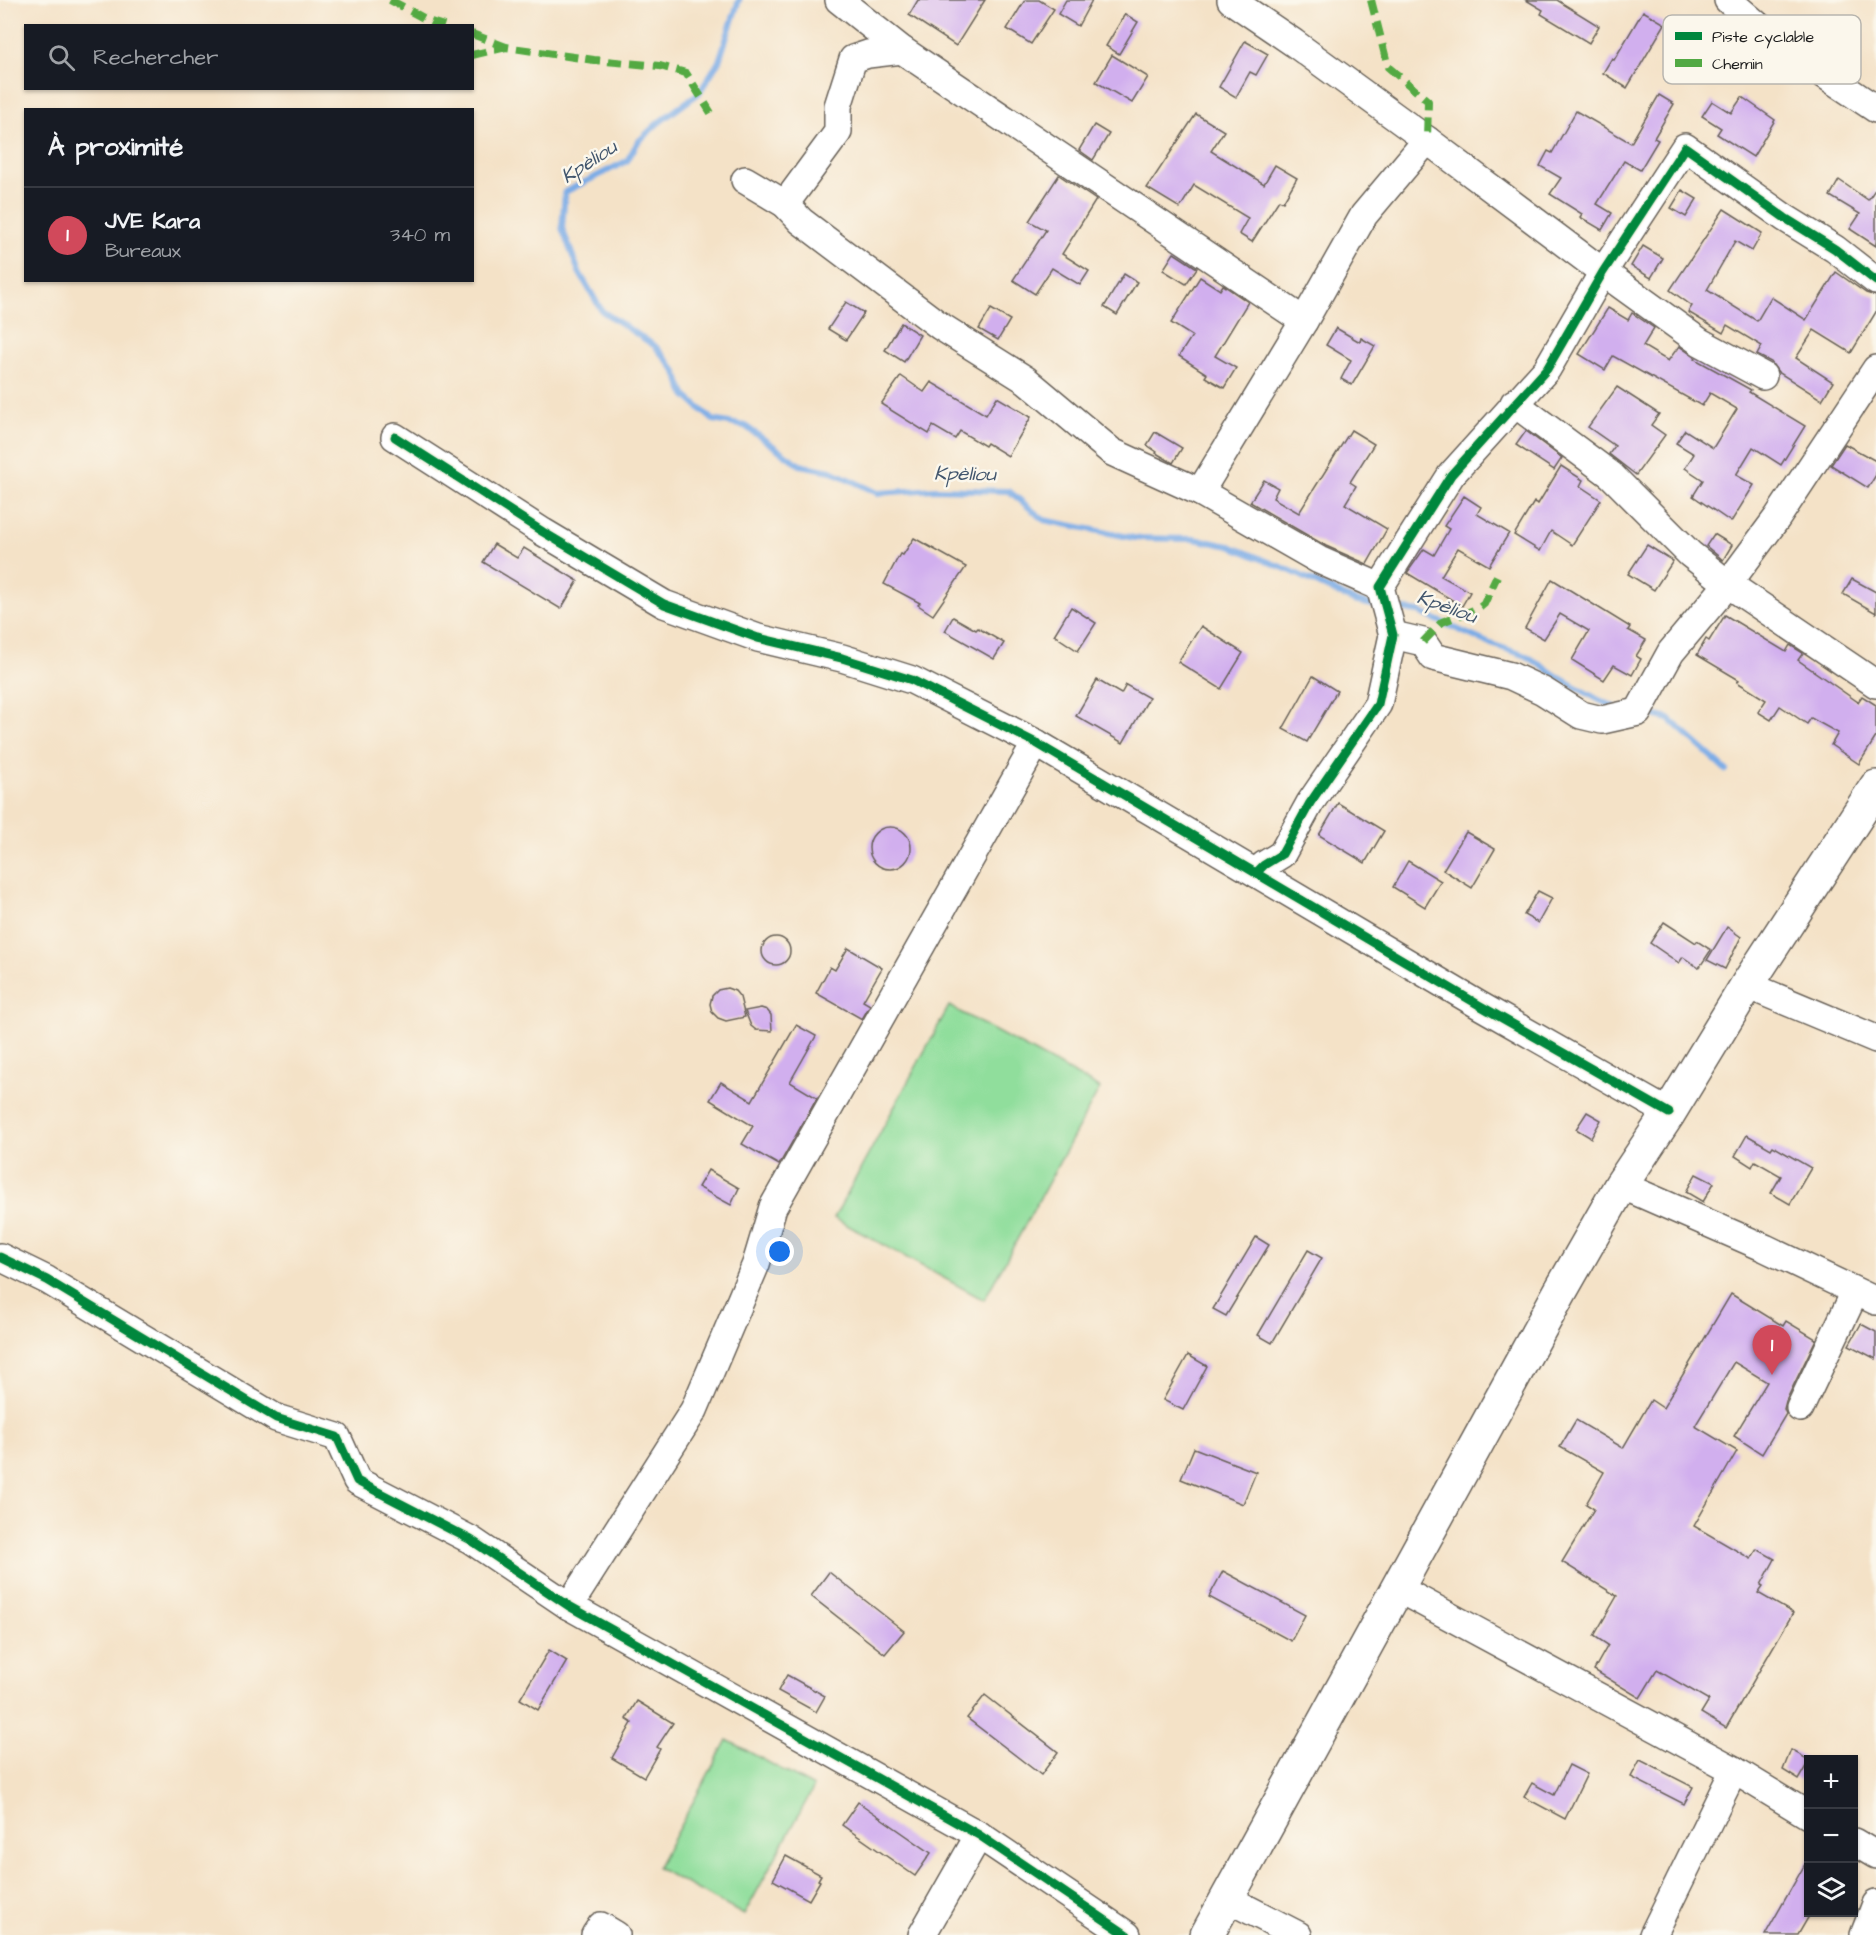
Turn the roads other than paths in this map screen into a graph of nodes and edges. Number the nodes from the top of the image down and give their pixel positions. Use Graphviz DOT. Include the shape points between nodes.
graph roads {
  1 [pos="840,0"];
  2 [pos="1231,0"];
  3 [pos="1728,0"];
  4 [pos="1746,15"];
  5 [pos="902,50"];
  6 [pos="1839,84"];
  7 [pos="1876,109"];
  8 [pos="1427,140"];
  9 [pos="745,180"];
  10 [pos="785,204"];
  11 [pos="1603,272"];
  12 [pos="1876,281"];
  13 [pos="1304,321"];
  14 [pos="1876,369"];
  15 [pos="1763,376"];
  16 [pos="1515,403"];
  17 [pos="395,437"];
  18 [pos="1200,492"];
  19 [pos="1728,584"];
  20 [pos="1387,610"];
  21 [pos="1876,684"];
  22 [pos="1036,743"];
  23 [pos="1876,787"];
  24 [pos="1256,873"];
  25 [pos="1747,985"];
  26 [pos="1876,1039"];
  27 [pos="1669,1113"];
  28 [pos="1621,1185"];
  29 [pos="0,1257"];
  30 [pos="1866,1296"];
  31 [pos="1800,1408"];
  32 [pos="1398,1588"];
  33 [pos="569,1606"];
  34 [pos="1734,1770"];
  35 [pos="1804,1812"];
  36 [pos="979,1835"];
  37 [pos="1858,1844"];
  38 [pos="1876,1855"];
  39 [pos="1228,1899"];
  40 [pos="1876,1904"];
  41 [pos="595,1935"];
  42 [pos="616,1935"];
  43 [pos="922,1935"];
  44 [pos="1126,1935"];
  45 [pos="1207,1935"];
  46 [pos="1298,1935"];
  47 [pos="1653,1935"];
  48 [pos="1864,1935"];
  1 -- 5 [label="street"];
  2 -- 8 [label="street"];
  3 -- 4 [label="street"];
  5 -- 10 [label="street" via="853,58 838,106 838,132"];
  5 -- 13 [label="street"];
  6 -- 7 [label="street"];
  8 -- 11 [label="street"];
  8 -- 13 [label="street" via="1364,215"];
  9 -- 10 [label="street"];
  10 -- 18 [label="street" via="801,221 940,326 1026,380 1112,452"];
  11 -- 12 [label="street" via="1685,147"];
  11 -- 15 [label="street" via="1700,342"];
  11 -- 16 [label="street" via="1547,369"];
  13 -- 18 [label="street"];
  14 -- 19 [label="street"];
  16 -- 19 [label="street" via="1611,475 1690,554"];
  16 -- 20 [label="street" via="1451,475"];
  17 -- 22 [label="street" via="664,604 758,638 912,680"];
  18 -- 20 [label="street" via="1319,560"];
  19 -- 20 [label="street" via="1671,651 1638,712 1602,720 1581,715 1511,676 1433,657 1423,642"];
  19 -- 21 [label="street"];
  20 -- 24 [label="street" via="1378,704 1310,804 1282,854"];
  22 -- 24 [label="street"];
  22 -- 33 [label="street" via="773,1207 756,1264 694,1410"];
  23 -- 25 [label="highway"];
  24 -- 27 [label="street"];
  25 -- 26 [label="street"];
  25 -- 27 [label="highway"];
  27 -- 28 [label="highway"];
  28 -- 30 [label="street"];
  28 -- 32 [label="highway"];
  29 -- 33 [label="street" via="47,1280 276,1418 337,1437 357,1481 471,1540"];
  30 -- 31 [label="street"];
  32 -- 34 [label="street"];
  32 -- 39 [label="highway"];
  33 -- 36 [label="street"];
  34 -- 35 [label="street"];
  34 -- 47 [label="street"];
  36 -- 43 [label="street"];
  36 -- 44 [label="street"];
  37 -- 38 [label="street"];
  39 -- 45 [label="highway"];
  39 -- 46 [label="street"];
  40 -- 48 [label="street"];
  41 -- 42 [label="street" via="601,1926"];
}
